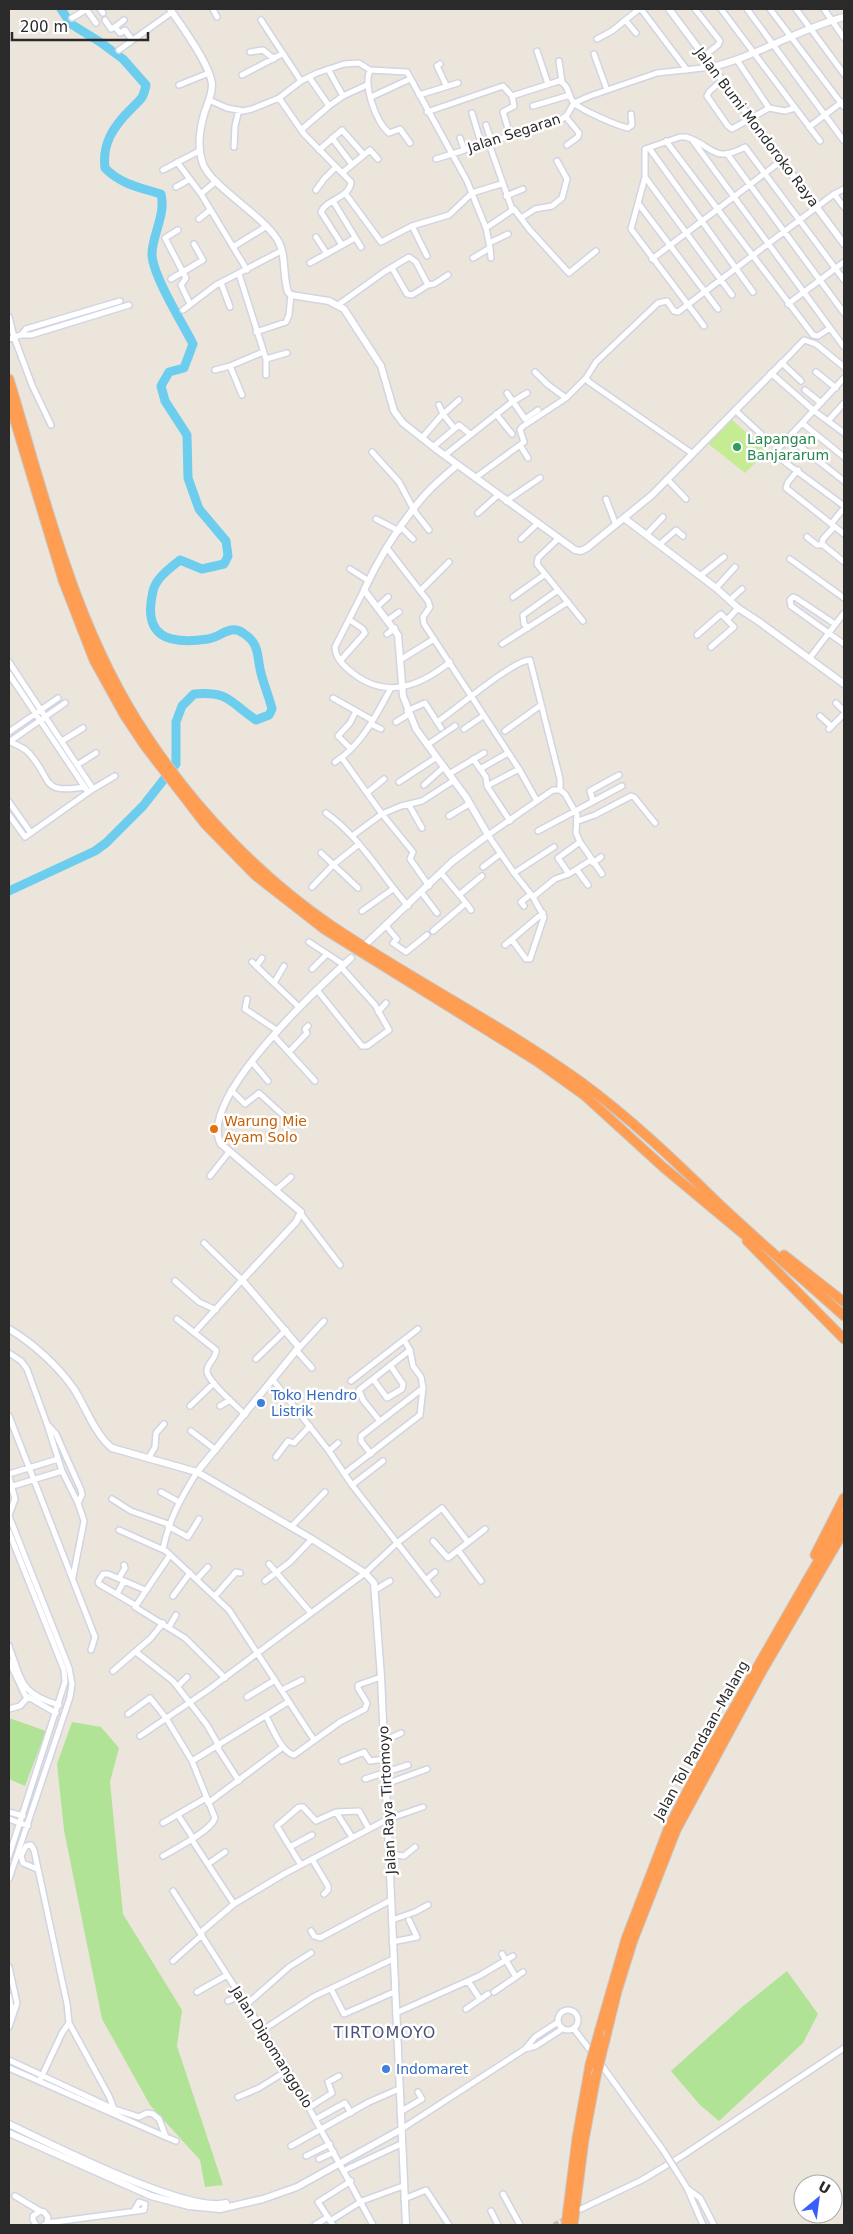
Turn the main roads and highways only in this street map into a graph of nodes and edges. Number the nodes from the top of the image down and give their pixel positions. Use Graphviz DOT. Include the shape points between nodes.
graph roads {
  1 [pos="9,379"];
  2 [pos="9,401"];
  3 [pos="147,744"];
  4 [pos="190,801"];
  5 [pos="734,1222"];
  6 [pos="844,1302"];
  7 [pos="844,1316"];
  8 [pos="844,1323"];
  9 [pos="844,1339"];
  10 [pos="844,1498"];
  11 [pos="844,1516"];
  12 [pos="844,1531"];
  13 [pos="844,1540"];
  14 [pos="807,1586"];
  15 [pos="566,2225"];
  16 [pos="573,2225"];
  1 -- 3 [label="highway" via="81,610"];
  2 -- 3 [label="highway" via="82,632 109,688"];
  3 -- 4 [label="highway"];
  4 -- 5 [label="highway" via="257,866 338,930 584,1084 671,1156"];
  4 -- 5 [label="highway" via="249,869 290,904 355,950 562,1078 605,1112 663,1167"];
  5 -- 6 [label="highway"];
  5 -- 7 [label="highway"];
  5 -- 8 [label="highway"];
  5 -- 9 [label="highway"];
  10 -- 14 [label="highway" via="821,1543"];
  11 -- 14 [label="highway, Jalan Tol Pandaan–Malang"];
  12 -- 14 [label="highway, Jalan Tol Pandaan–Malang"];
  13 -- 14 [label="highway"];
  14 -- 15 [label="highway, Jalan Tol Pandaan–Malang, bridge" via="694,1776 669,1827 626,1939 590,2065"];
  14 -- 16 [label="highway, Jalan Tol Pandaan–Malang, bridge" via="676,1830 633,1940 596,2076"];
}
